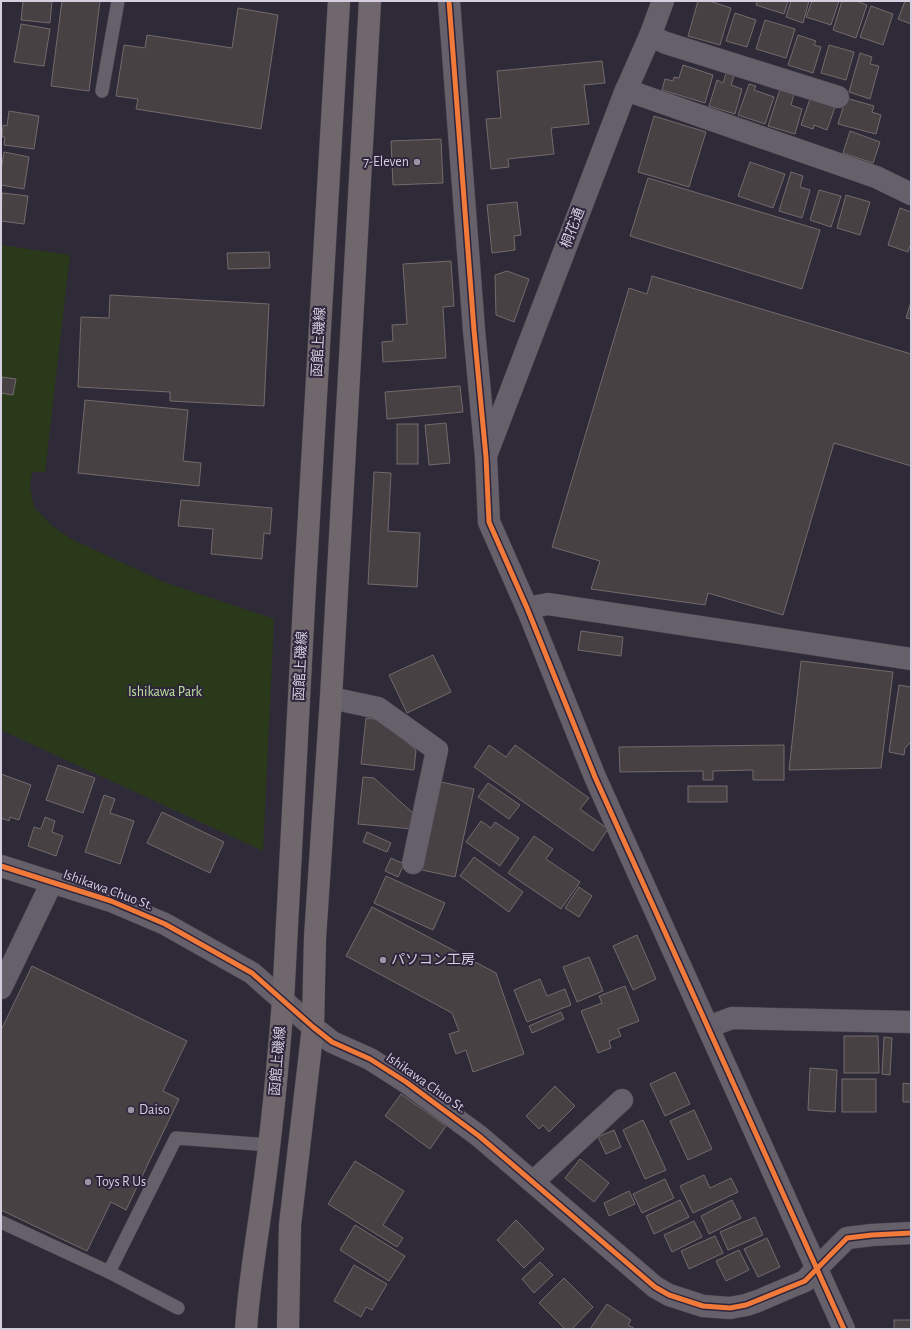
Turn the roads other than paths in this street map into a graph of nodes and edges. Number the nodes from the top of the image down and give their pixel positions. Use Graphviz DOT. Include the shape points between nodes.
graph roads {
  1 [pos="118,1"];
  2 [pos="339,1"];
  3 [pos="370,1"];
  4 [pos="449,1"];
  5 [pos="663,1"];
  6 [pos="650,36"];
  7 [pos="626,90"];
  8 [pos="102,91"];
  9 [pos="838,97"];
  10 [pos="911,194"];
  11 [pos="486,456"];
  12 [pos="527,608"];
  13 [pos="911,659"];
  14 [pos="331,698"];
  15 [pos="412,863"];
  16 [pos="1,866"];
  17 [pos="52,882"];
  18 [pos="1,988"];
  19 [pos="283,1001"];
  20 [pos="911,1022"];
  21 [pos="313,1027"];
  22 [pos="708,1027"];
  23 [pos="622,1100"];
  24 [pos="269,1145"];
  25 [pos="533,1182"];
  26 [pos="1,1222"];
  27 [pos="911,1233"];
  28 [pos="816,1269"];
  29 [pos="109,1272"];
  30 [pos="178,1308"];
  31 [pos="246,1329"];
  32 [pos="288,1329"];
  33 [pos="844,1329"];
  1 -- 8 [label="lane"];
  2 -- 19 [label="main road, 函館上磯線"];
  3 -- 14 [label="main road"];
  4 -- 11 [label="street"];
  5 -- 6 [label="street, 桐花通"];
  6 -- 7 [label="street, 桐花通"];
  6 -- 9 [label="street"];
  7 -- 10 [label="street" via="876,177"];
  7 -- 11 [label="street, 桐花通"];
  11 -- 12 [label="street" via="489,522"];
  12 -- 13 [label="street" via="548,604"];
  12 -- 22 [label="street" via="595,777"];
  14 -- 15 [label="street" via="378,708 437,750"];
  14 -- 21 [label="main road" via="315,938"];
  16 -- 17 [label="street, Ishikawa Chuo St."];
  17 -- 18 [label="street"];
  17 -- 19 [label="street, Ishikawa Chuo St." via="112,901 165,924 252,972"];
  19 -- 21 [label="street, Ishikawa Chuo St."];
  19 -- 24 [label="main road, 函館上磯線"];
  20 -- 22 [label="street" via="732,1018"];
  21 -- 25 [label="street, Ishikawa Chuo St." via="332,1042 370,1059 406,1082 479,1136"];
  21 -- 32 [label="main road" via="290,1225"];
  22 -- 28 [label="street"];
  23 -- 25 [label="street"];
  24 -- 29 [label="lane" via="176,1138"];
  24 -- 31 [label="main road, 函館上磯線" via="248,1295"];
  25 -- 28 [label="street, Ishikawa Chuo St." via="655,1287 685,1302 719,1308 746,1305 805,1281"];
  26 -- 29 [label="lane"];
  27 -- 28 [label="street, Ishikawa Chuo St." via="847,1238"];
  28 -- 33 [label="street"];
  29 -- 30 [label="lane"];
}
